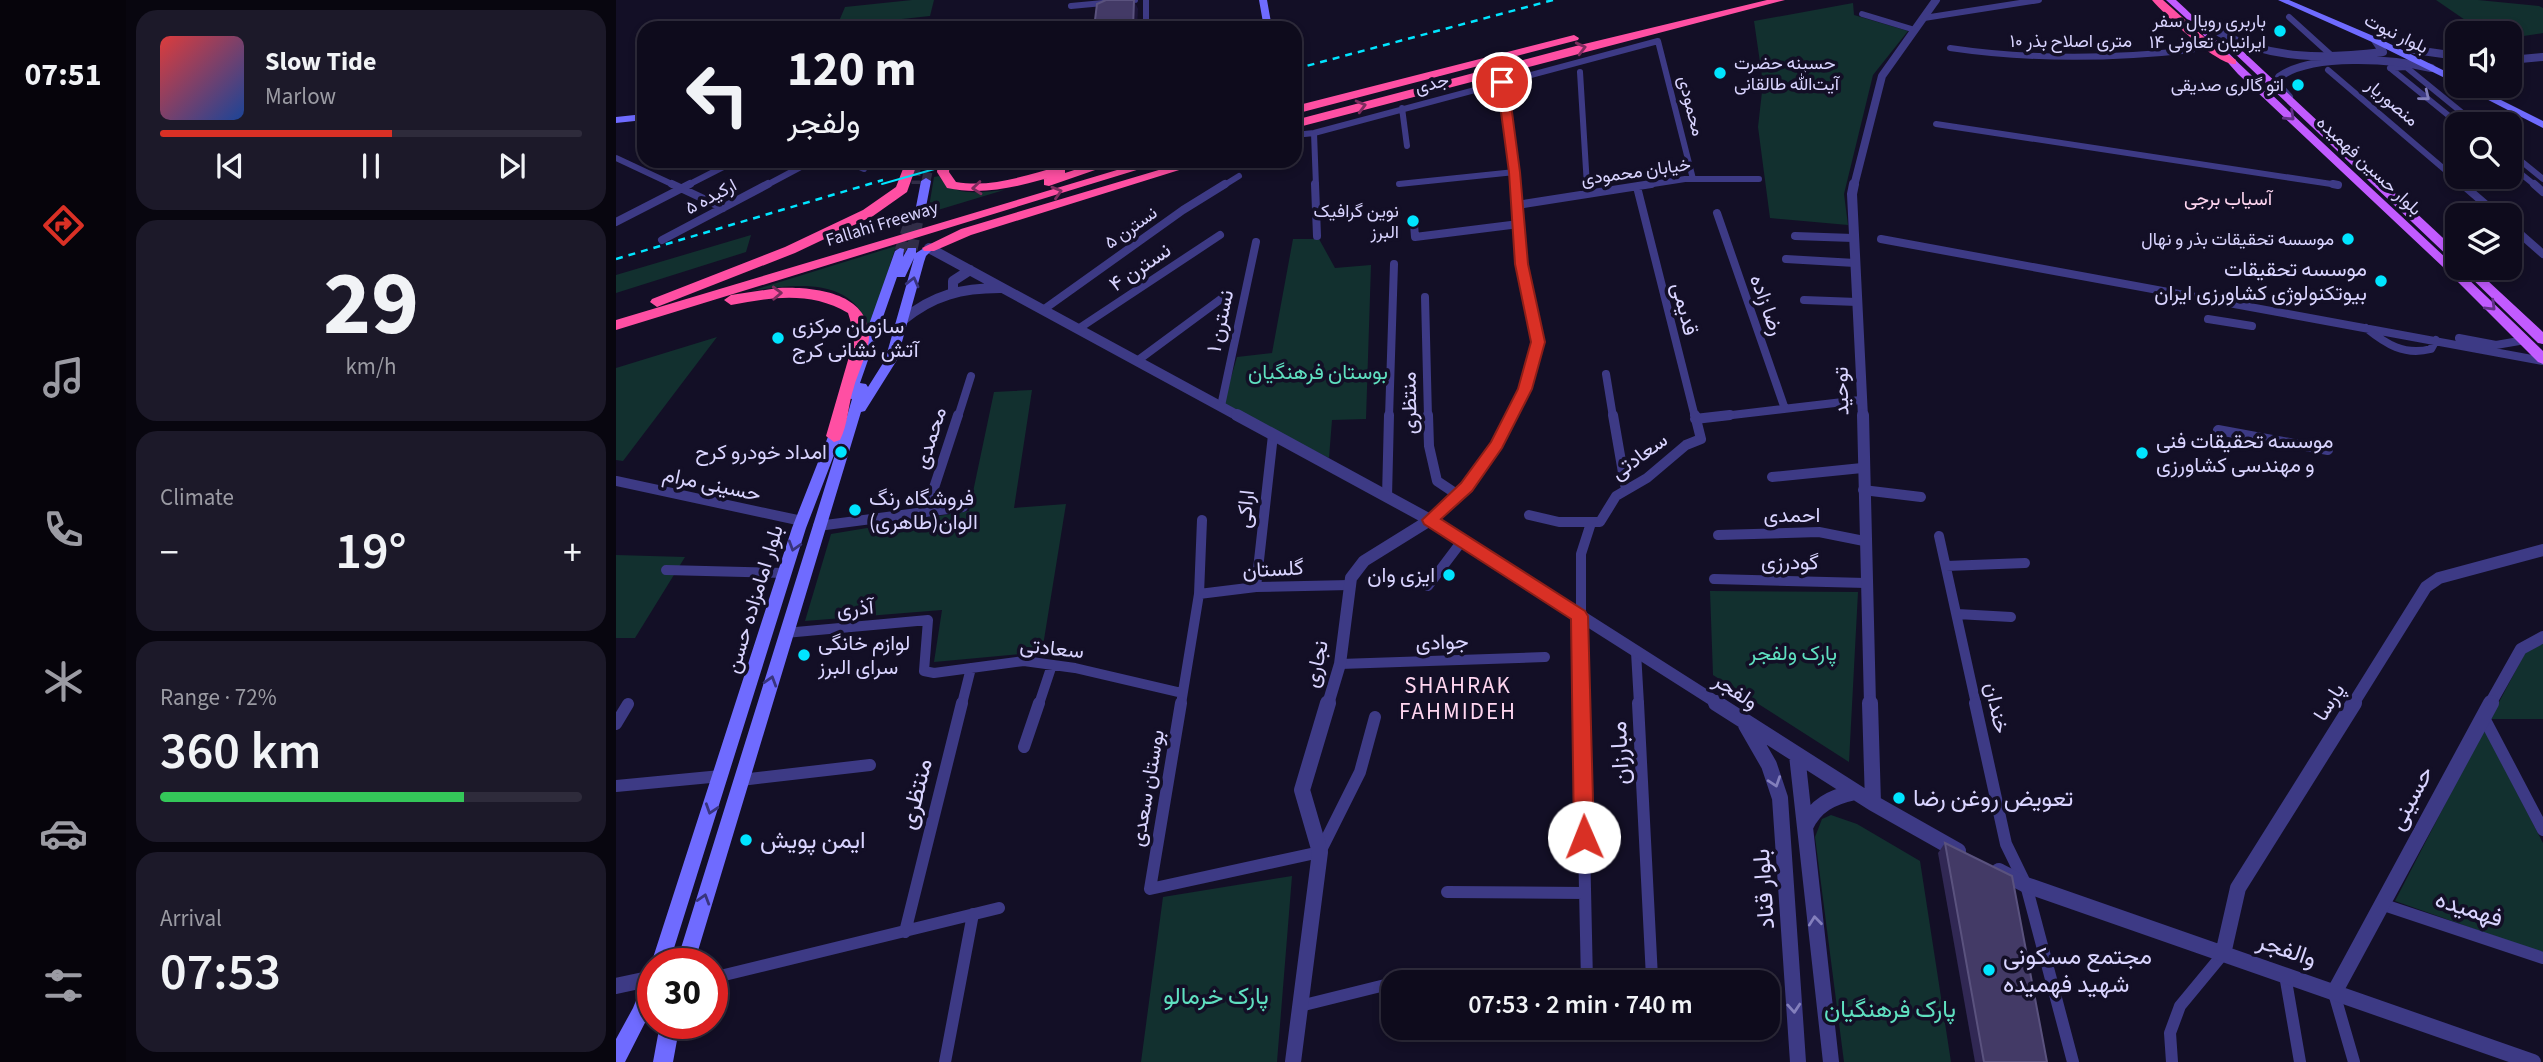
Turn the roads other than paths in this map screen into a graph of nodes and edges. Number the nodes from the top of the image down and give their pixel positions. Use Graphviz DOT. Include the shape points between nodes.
graph roads {
  1 [pos="1135,0"];
  2 [pos="1146,0"];
  3 [pos="1263,0"];
  4 [pos="1272,0"];
  5 [pos="1738,0"];
  6 [pos="1780,0"];
  7 [pos="1936,0"];
  8 [pos="2039,0"];
  9 [pos="2157,0"];
  10 [pos="2171,0"];
  11 [pos="2182,0"];
  12 [pos="2282,0"];
  13 [pos="2300,0"];
  14 [pos="1071,6"];
  15 [pos="1862,14"];
  16 [pos="1924,18"];
  17 [pos="2289,18"];
  18 [pos="1146,21"];
  19 [pos="1267,21"];
  20 [pos="1275,21"];
  21 [pos="1915,30"];
  22 [pos="2220,33"];
  23 [pos="2375,40"];
  24 [pos="1658,41"];
  25 [pos="1950,48"];
  26 [pos="2408,49"];
  27 [pos="2192,50"];
  28 [pos="2543,50"];
  29 [pos="2522,51"];
  30 [pos="2445,54"];
  31 [pos="2331,55"];
  32 [pos="2543,57"];
  33 [pos="2289,58"];
  34 [pos="2522,59"];
  35 [pos="2269,60"];
  36 [pos="2232,61"];
  37 [pos="2340,64"];
  38 [pos="2301,66"];
  39 [pos="2445,66"];
  40 [pos="2282,67"];
  41 [pos="2431,68"];
  42 [pos="2328,70"];
  43 [pos="1580,72"];
  44 [pos="2445,75"];
  45 [pos="1502,82"];
  46 [pos="2289,98"];
  47 [pos="2490,98"];
  48 [pos="2510,98"];
  49 [pos="1302,108"];
  50 [pos="1402,108"];
  51 [pos="2461,112"];
  52 [pos="2445,113"];
  53 [pos="2543,114"];
  54 [pos="637,118"];
  55 [pos="616,120"];
  56 [pos="1302,124"];
  57 [pos="1936,124"];
  58 [pos="637,125"];
  59 [pos="2543,125"];
  60 [pos="616,127"];
  61 [pos="1314,133"];
  62 [pos="1302,134"];
  63 [pos="1407,146"];
  64 [pos="618,160"];
  65 [pos="2522,162"];
  66 [pos="720,168"];
  67 [pos="799,168"];
  68 [pos="912,168"];
  69 [pos="943,168"];
  70 [pos="1067,168"];
  71 [pos="1093,168"];
  72 [pos="1137,168"];
  73 [pos="1179,168"];
  74 [pos="2445,169"];
  75 [pos="1515,172"];
  76 [pos="2535,172"];
  77 [pos="2522,174"];
  78 [pos="2522,175"];
  79 [pos="1239,176"];
  80 [pos="1693,179"];
  81 [pos="1759,179"];
  82 [pos="2543,179"];
  83 [pos="921,183"];
  84 [pos="2380,183"];
  85 [pos="1399,184"];
  86 [pos="2338,185"];
  87 [pos="2363,185"];
  88 [pos="1637,187"];
  89 [pos="680,189"];
  90 [pos="2468,189"];
  91 [pos="2543,192"];
  92 [pos="1587,194"];
  93 [pos="2484,203"];
  94 [pos="1517,205"];
  95 [pos="723,208"];
  96 [pos="916,213"];
  97 [pos="1717,213"];
  98 [pos="616,222"];
  99 [pos="1414,224"];
  100 [pos="1519,224"];
  101 [pos="1220,235"];
  102 [pos="1317,236"];
  103 [pos="1795,236"];
  104 [pos="2522,236"];
  105 [pos="1853,238"];
  106 [pos="662,240"];
  107 [pos="1256,242"];
  108 [pos="2445,246"];
  109 [pos="929,248"];
  110 [pos="2543,254"];
  111 [pos="1787,259"];
  112 [pos="1855,263"];
  113 [pos="1394,264"];
  114 [pos="970,270"];
  115 [pos="2479,280"];
  116 [pos="1004,288"];
  117 [pos="953,291"];
  118 [pos="1225,296"];
  119 [pos="1426,297"];
  120 [pos="1804,300"];
  121 [pos="1857,302"];
  122 [pos="1043,310"];
  123 [pos="632,312"];
  124 [pos="616,317"];
  125 [pos="2208,319"];
  126 [pos="903,320"];
  127 [pos="616,325"];
  128 [pos="2252,326"];
  129 [pos="2365,327"];
  130 [pos="1078,329"];
  131 [pos="616,331"];
  132 [pos="2525,340"];
  133 [pos="2436,341"];
  134 [pos="2543,341"];
  135 [pos="2543,360"];
  136 [pos="1137,361"];
  137 [pos="1606,374"];
  138 [pos="971,376"];
  139 [pos="1860,400"];
  140 [pos="1221,407"];
  141 [pos="1785,409"];
  142 [pos="1695,419"];
  143 [pos="850,423"];
  144 [pos="2218,430"];
  145 [pos="1273,435"];
  146 [pos="834,436"];
  147 [pos="1700,439"];
  148 [pos="2328,450"];
  149 [pos="1862,468"];
  150 [pos="1773,477"];
  151 [pos="616,481"];
  152 [pos="1626,490"];
  153 [pos="1863,490"];
  154 [pos="1458,495"];
  155 [pos="1387,497"];
  156 [pos="1921,497"];
  157 [pos="963,507"];
  158 [pos="926,512"];
  159 [pos="1529,515"];
  160 [pos="1202,520"];
  161 [pos="1430,520"];
  162 [pos="802,521"];
  163 [pos="1591,523"];
  164 [pos="818,526"];
  165 [pos="1718,535"];
  166 [pos="1939,536"];
  167 [pos="1462,541"];
  168 [pos="1864,541"];
  169 [pos="2543,551"];
  170 [pos="2025,563"];
  171 [pos="1946,566"];
  172 [pos="666,570"];
  173 [pos="786,573"];
  174 [pos="1714,579"];
  175 [pos="1866,583"];
  176 [pos="1350,585"];
  177 [pos="1428,586"];
  178 [pos="1256,587"];
  179 [pos="1199,594"];
  180 [pos="1957,614"];
  181 [pos="1579,616"];
  182 [pos="2011,617"];
  183 [pos="928,620"];
  184 [pos="785,633"];
  185 [pos="2543,637"];
  186 [pos="1636,652"];
  187 [pos="1545,657"];
  188 [pos="1052,664"];
  189 [pos="1340,664"];
  190 [pos="971,667"];
  191 [pos="1182,693"];
  192 [pos="628,704"];
  193 [pos="2483,715"];
  194 [pos="1375,717"];
  195 [pos="1744,721"];
  196 [pos="616,724"];
  197 [pos="1024,747"];
  198 [pos="1797,755"];
  199 [pos="870,765"];
  200 [pos="721,776"];
  201 [pos="741,780"];
  202 [pos="616,786"];
  203 [pos="1855,792"];
  204 [pos="1873,803"];
  205 [pos="1805,827"];
  206 [pos="2543,830"];
  207 [pos="1320,852"];
  208 [pos="2026,885"];
  209 [pos="1447,892"];
  210 [pos="1585,893"];
  211 [pos="2381,904"];
  212 [pos="999,908"];
  213 [pos="973,914"];
  214 [pos="905,932"];
  215 [pos="665,948"];
  216 [pos="690,948"];
  217 [pos="2223,954"];
  218 [pos="2543,958"];
  219 [pos="1587,970"];
  220 [pos="1652,970"];
  221 [pos="728,974"];
  222 [pos="2285,975"];
  223 [pos="637,983"];
  224 [pos="616,986"];
  225 [pos="1381,987"];
  226 [pos="2334,993"];
  227 [pos="1300,1006"];
  228 [pos="637,1020"];
  229 [pos="667,1039"];
  230 [pos="616,1058"];
  231 [pos="663,1062"];
  232 [pos="945,1062"];
  233 [pos="1293,1062"];
  234 [pos="1798,1062"];
  235 [pos="1831,1062"];
  236 [pos="2073,1062"];
  237 [pos="2172,1062"];
  238 [pos="2300,1062"];
  239 [pos="2354,1062"];
  240 [pos="2533,1062"];
  1 -- 14 [label="street"];
  2 -- 18 [label="street"];
  3 -- 19 [label="main road"];
  4 -- 20 [label="main road"];
  5 -- 49 [label="highway" via="1570,38"];
  56 -- 6 [label="highway, one-way" via="1580,48"];
  7 -- 16 [label="street, توحید"];
  8 -- 16 [label="street"];
  9 -- 36 [label="highway" via="2208,46"];
  10 -- 36 [label="main road, بلوار حسین فهمیده"];
  11 -- 22 [label="main road, بلوار حسین فهمیده"];
  12 -- 23 [label="main road, بلوار نبوت"];
  13 -- 26 [label="main road, بلوار نبوت"];
  15 -- 21 [label="street"];
  16 -- 21 [label="street, توحید"];
  17 -- 31 [label="street"];
  21 -- 105 [label="street, توحید" via="1882,76 1873,106 1852,194"];
  22 -- 33 [label="street" via="2250,48"];
  22 -- 46 [label="main road, بلوار حسین فهمیده"];
  23 -- 31 [label="street" via="2383,52"];
  23 -- 41 [label="main road, بلوار نبوت"];
  24 -- 45 [label="street, جدی"];
  24 -- 80 [label="street, محمودی"];
  25 -- 27 [label="street, ۱۰ متری اصلاح بذر" via="2048,59"];
  26 -- 30 [label="street"];
  26 -- 39 [label="main road, بلوار نبوت"];
  28 -- 29 [label="street"];
  31 -- 33 [label="street"];
  31 -- 37 [label="street"];
  32 -- 34 [label="street"];
  33 -- 35 [label="street"];
  36 -- 87 [label="main road, بلوار حسین فهمیده, one-way"];
  37 -- 38 [label="street"];
  37 -- 41 [label="street" via="2391,61"];
  38 -- 40 [label="street"];
  38 -- 46 [label="street" via="2283,71 2279,77"];
  41 -- 44 [label="main road, بلوار نبوت"];
  42 -- 74 [label="street, منصوریار"];
  43 -- 92 [label="street"];
  45 -- 50 [label="street, جدی"];
  45 -- 75 [label="street"];
  46 -- 84 [label="main road, بلوار حسین فهمیده"];
  47 -- 59 [label="main road"];
  48 -- 53 [label="main road"];
  50 -- 61 [label="street, جدی"];
  50 -- 63 [label="street"];
  51 -- 52 [label="street, one-way" via="2406,67 2390,68"];
  54 -- 55 [label="main road"];
  57 -- 86 [label="street"];
  58 -- 60 [label="main road"];
  61 -- 62 [label="street, جدی"];
  61 -- 102 [label="street"];
  64 -- 89 [label="street"];
  65 -- 76 [label="street"];
  66 -- 89 [label="street"];
  67 -- 95 [label="street, ارکیده ۵"];
  68 -- 123 [label="highway" via="902,189 888,201 836,230"];
  70 -- 69 [label="highway, one-way" via="1013,184 966,189 952,185"];
  71 -- 123 [label="highway, Fallahi Freeway"];
  127 -- 72 [label="highway, Fallahi Freeway, one-way"];
  73 -- 109 [label="highway" via="957,235"];
  75 -- 85 [label="street"];
  75 -- 94 [label="street"];
  76 -- 77 [label="street"];
  76 -- 82 [label="street"];
  78 -- 91 [label="street"];
  79 -- 122 [label="street, نسترن ۵"];
  80 -- 81 [label="street, خیابان محمودی"];
  80 -- 88 [label="street, خیابان محمودی"];
  83 -- 96 [label="main road"];
  84 -- 87 [label="main road"];
  84 -- 108 [label="main road, بلوار حسین فهمیده"];
  87 -- 132 [label="main road, بلوار حسین فهمیده, one-way"];
  88 -- 92 [label="street, خیابان محمودی"];
  88 -- 142 [label="street, قدیمی"];
  89 -- 95 [label="street"];
  89 -- 98 [label="street"];
  90 -- 93 [label="street, منصوریار"];
  92 -- 94 [label="street, خیابان محمودی"];
  94 -- 100 [label="street"];
  95 -- 106 [label="street, ارکیده ۵"];
  97 -- 141 [label="street, رضا زاده"];
  99 -- 100 [label="street" via="1415,237"];
  100 -- 154 [label="street" via="1521,264 1538,342 1514,414 1497,445"];
  101 -- 130 [label="street, نسترن ۴"];
  103 -- 105 [label="street"];
  104 -- 110 [label="street"];
  105 -- 112 [label="street, توحید"];
  107 -- 140 [label="street, نسترن ۱"];
  109 -- 114 [label="street, ولفجر"];
  126 -- 109 [label="main road, one-way" via="918,262"];
  111 -- 112 [label="street"];
  112 -- 121 [label="street, توحید"];
  113 -- 155 [label="street"];
  114 -- 116 [label="street, ولفجر"];
  114 -- 117 [label="street" via="953,281"];
  115 -- 134 [label="main road"];
  116 -- 117 [label="street"];
  116 -- 122 [label="street, ولفجر"];
  117 -- 126 [label="street" via="921,303"];
  118 -- 136 [label="street"];
  119 -- 154 [label="street, منتظری" via="1429,446 1437,481"];
  120 -- 121 [label="street"];
  121 -- 139 [label="street, توحید"];
  122 -- 130 [label="street, ولفجر"];
  123 -- 124 [label="highway, Fallahi Freeway"];
  125 -- 128 [label="street"];
  126 -- 143 [label="main road" via="891,360"];
  129 -- 132 [label="street" via="1881,239 1882,233 2496,345"];
  129 -- 133 [label="street"];
  129 -- 133 [label="street" via="2385,343 2414,354 2431,349"];
  130 -- 136 [label="street, ولفجر"];
  131 -- 146 [label="highway, one-way" via="767,293 799,292 838,301 853,311 862,336"];
  132 -- 135 [label="main road, بلوار حسین فهمیده"];
  133 -- 135 [label="street"];
  136 -- 140 [label="street, ولفجر"];
  137 -- 152 [label="street"];
  138 -- 158 [label="street, محمدی"];
  139 -- 141 [label="street"];
  139 -- 149 [label="street, توحید"];
  140 -- 145 [label="street, ولفجر"];
  141 -- 142 [label="street"];
  142 -- 147 [label="street, قدیمی"];
  143 -- 146 [label="main road, بلوار امامزاده حسن" via="906,250"];
  143 -- 164 [label="main road, بلوار امامزاده حسن"];
  144 -- 148 [label="street"];
  145 -- 155 [label="street, ولفجر"];
  145 -- 178 [label="street, اراکی"];
  146 -- 162 [label="main road, بلوار امامزاده حسن"];
  147 -- 152 [label="street, سعادتی"];
  149 -- 150 [label="street"];
  149 -- 153 [label="street, توحید"];
  151 -- 162 [label="street, حسینی مرام"];
  152 -- 163 [label="street, سعادتی" via="1616,496 1600,522"];
  153 -- 156 [label="street"];
  153 -- 168 [label="street, توحید"];
  154 -- 161 [label="street"];
  155 -- 161 [label="street, ولفجر"];
  157 -- 158 [label="street"];
  158 -- 164 [label="street"];
  159 -- 163 [label="street"];
  160 -- 179 [label="street, بوستان سعدی"];
  161 -- 167 [label="street, ولفجر"];
  161 -- 176 [label="street, نجاری" via="1364,561"];
  162 -- 173 [label="main road, بلوار امامزاده حسن, one-way"];
  163 -- 181 [label="street" via="1581,554"];
  164 -- 184 [label="main road, بلوار امامزاده حسن"];
  165 -- 168 [label="street, احمدی" via="1819,532"];
  166 -- 171 [label="street, خندان"];
  167 -- 177 [label="street"];
  167 -- 181 [label="street, ولفجر"];
  168 -- 175 [label="street, توحید"];
  169 -- 217 [label="street, پارسا" via="2439,579 2426,587 2238,888"];
  170 -- 171 [label="street"];
  171 -- 180 [label="street, خندان"];
  172 -- 173 [label="street"];
  173 -- 200 [label="main road, بلوار امامزاده حسن"];
  174 -- 175 [label="street, گودرزی"];
  175 -- 204 [label="street, توحید"];
  176 -- 178 [label="street, گلستان"];
  176 -- 189 [label="street, نجاری"];
  178 -- 179 [label="street, گلستان"];
  179 -- 191 [label="street, بوستان سعدی"];
  180 -- 182 [label="street"];
  180 -- 208 [label="street, خندان" via="2007,844"];
  181 -- 186 [label="street, ولفجر"];
  181 -- 210 [label="street"];
  183 -- 184 [label="street, آذری"];
  183 -- 190 [label="street, سعادتی" via="925,671"];
  201 -- 184 [label="main road, بلوار امامزاده حسن, one-way"];
  185 -- 193 [label="street, حسینی" via="2521,649"];
  186 -- 195 [label="street, ولفجر"];
  186 -- 220 [label="street, مبارزان"];
  187 -- 189 [label="street, جوادی"];
  188 -- 190 [label="street, سعادتی" via="1024,661"];
  188 -- 191 [label="street, سعادتی"];
  188 -- 197 [label="street"];
  189 -- 207 [label="street, نجاری" via="1302,790"];
  190 -- 214 [label="street, منتظری"];
  191 -- 207 [label="street, بوستان سعدی" via="1150,889"];
  192 -- 196 [label="street"];
  193 -- 206 [label="street"];
  193 -- 211 [label="street, حسینی"];
  194 -- 207 [label="street, نجاری" via="1360,772"];
  195 -- 198 [label="street, ولفجر"];
  195 -- 234 [label="street, بلوار قناد, one-way" via="1769,765 1780,797"];
  198 -- 203 [label="street, ولفجر"];
  198 -- 205 [label="street, بلوار قناد"];
  199 -- 201 [label="street"];
  200 -- 202 [label="street"];
  200 -- 215 [label="main road, بلوار امامزاده حسن, one-way"];
  216 -- 201 [label="main road, بلوار امامزاده حسن, one-way"];
  203 -- 204 [label="street, ولفجر"];
  203 -- 205 [label="street" via="1819,805"];
  204 -- 208 [label="street, ولفجر"];
  235 -- 205 [label="street, بلوار قناد, one-way"];
  207 -- 227 [label="street, نجاری"];
  208 -- 217 [label="street, والفجر"];
  208 -- 236 [label="street, خندان"];
  209 -- 210 [label="street"];
  210 -- 219 [label="street"];
  211 -- 218 [label="street, فهمیده"];
  211 -- 226 [label="street, حسینی"];
  212 -- 213 [label="street"];
  213 -- 214 [label="street"];
  213 -- 232 [label="street"];
  214 -- 221 [label="street"];
  217 -- 222 [label="street, والفجر"];
  217 -- 237 [label="street" via="2180,1006 2170,1033"];
  222 -- 226 [label="street, والفجر"];
  222 -- 238 [label="street"];
  223 -- 224 [label="street"];
  225 -- 227 [label="street"];
  226 -- 239 [label="street"];
  226 -- 240 [label="street, والفجر"];
  227 -- 233 [label="street, نجاری"];
  228 -- 230 [label="main road"];
  229 -- 231 [label="main road"];
}
